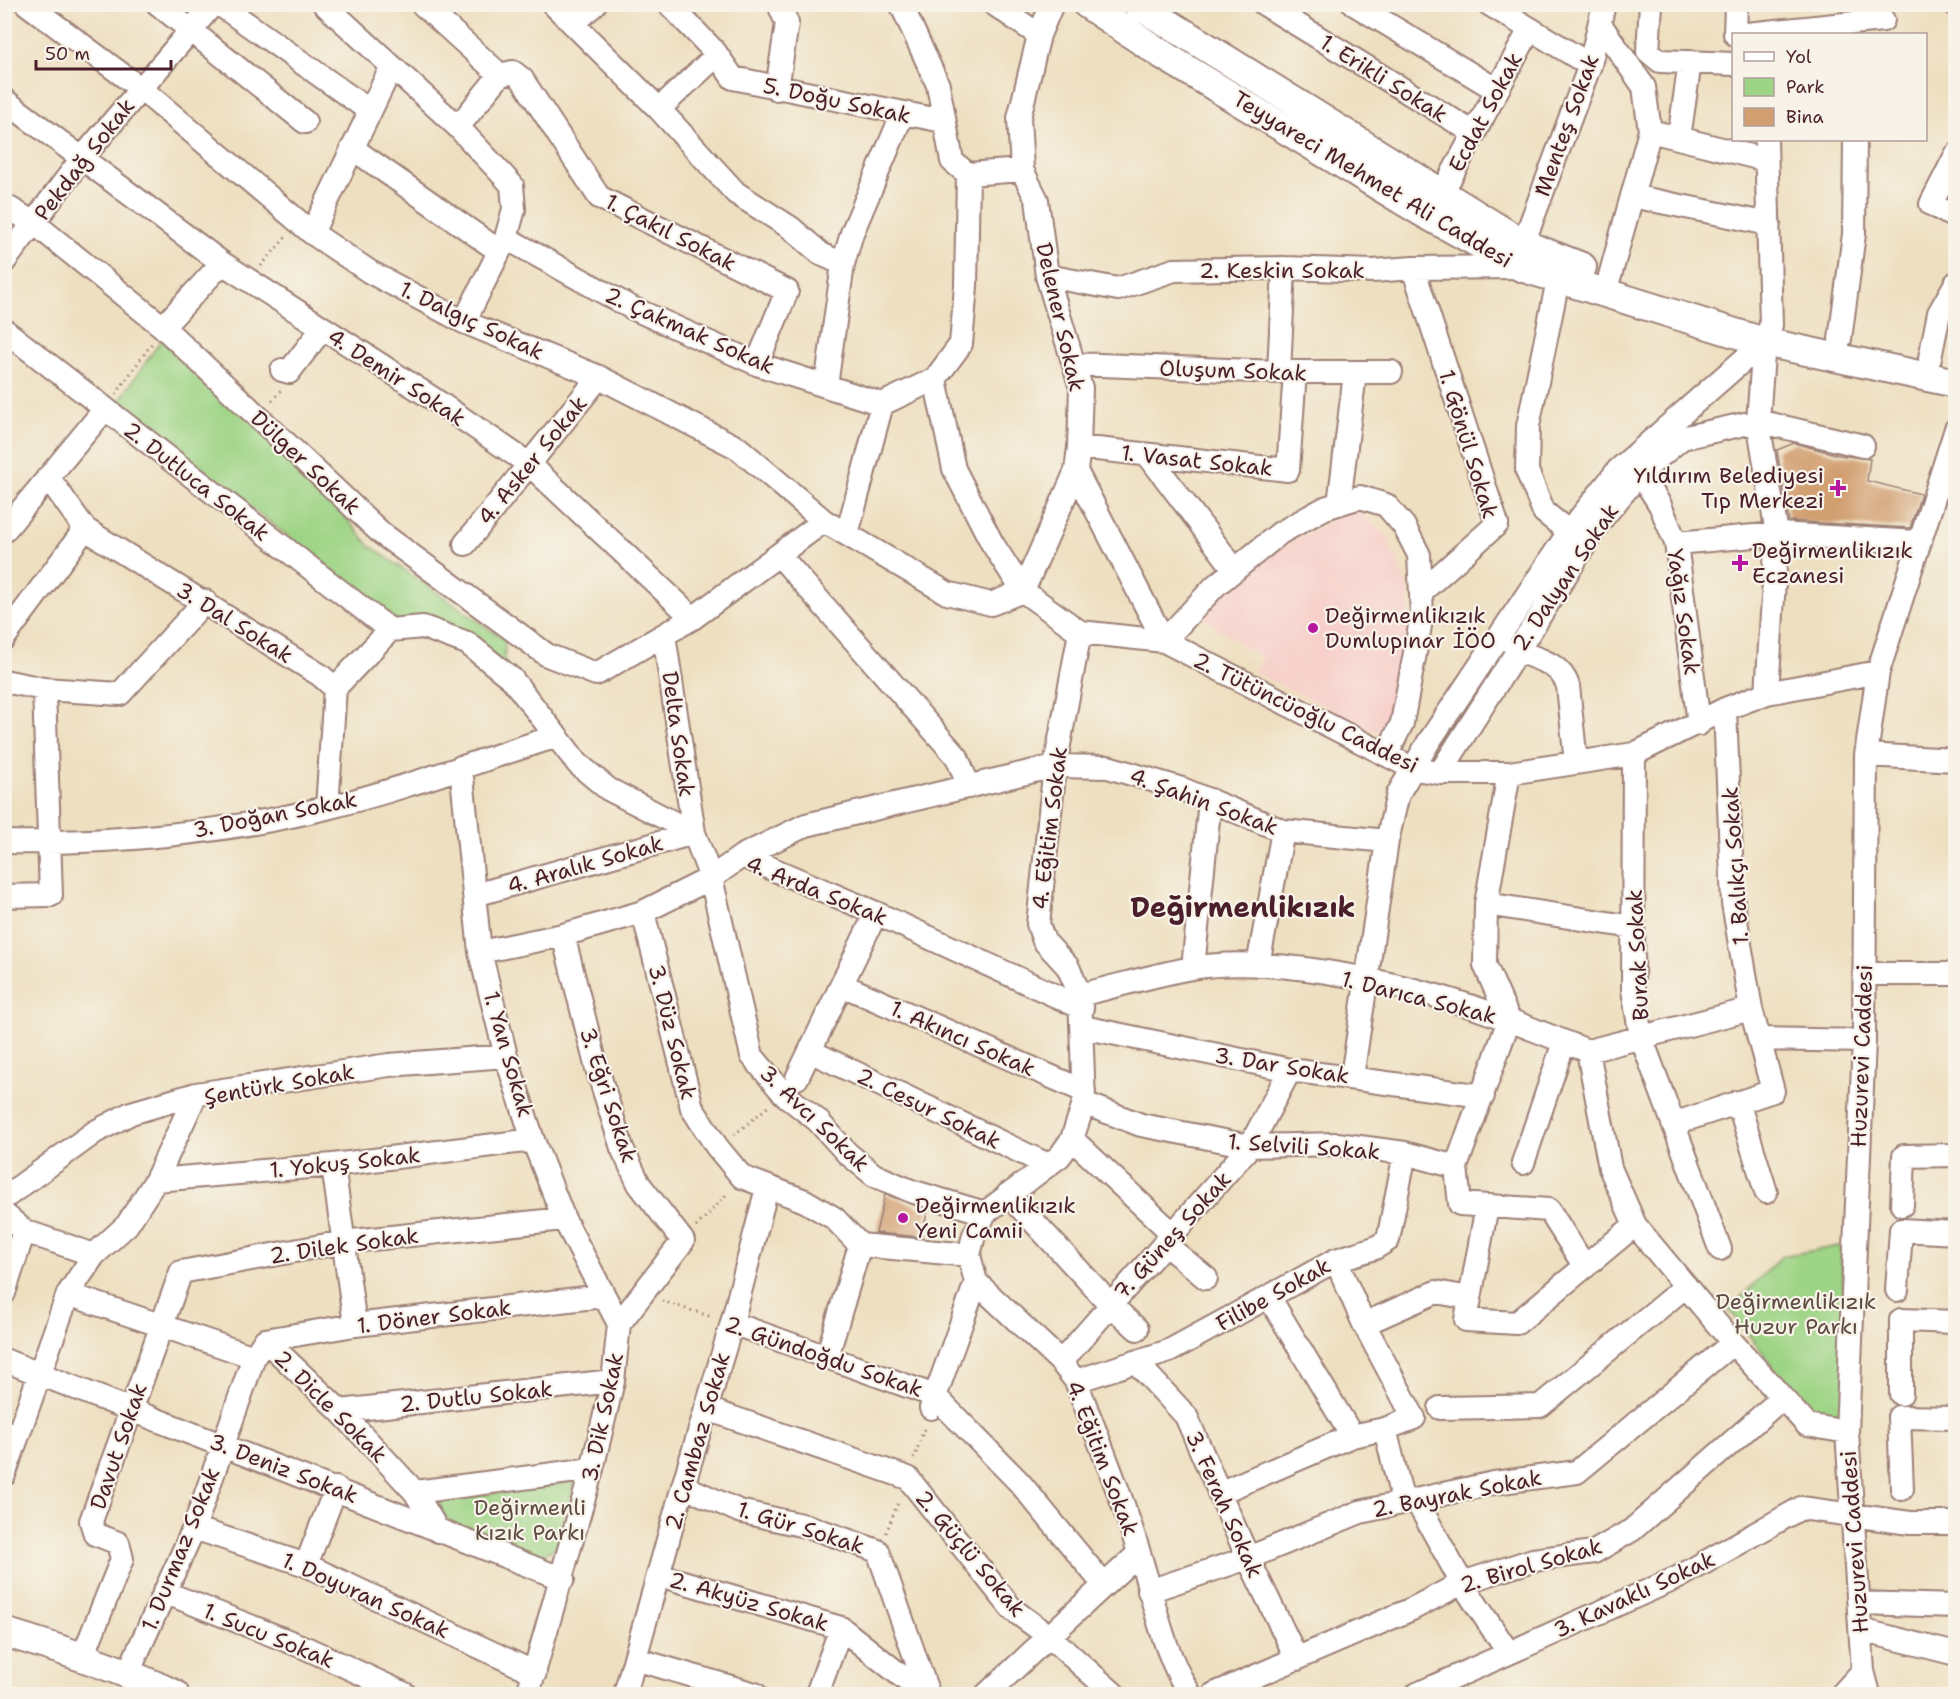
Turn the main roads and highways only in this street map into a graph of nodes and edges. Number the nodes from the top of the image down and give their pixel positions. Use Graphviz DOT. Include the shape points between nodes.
graph roads {
  1 [pos="1087,4"];
  2 [pos="1150,9"];
  3 [pos="1522,255"];
  4 [pos="1767,334"];
  5 [pos="1943,361"];
  6 [pos="1956,383"];
  7 [pos="4,1632"];
  8 [pos="174,1695"];
  1 -- 3 [label="main road, Teyyareci Mehmet Ali Caddesi" via="1163,55 1402,200"];
  2 -- 3 [label="main road, Teyyareci Mehmet Ali Caddesi" via="1441,195"];
  3 -- 4 [label="main road, Teyyareci Mehmet Ali Caddesi" via="1610,276"];
  3 -- 4 [label="main road, Teyyareci Mehmet Ali Caddesi" via="1558,280"];
  4 -- 5 [label="main road, Teyyareci Mehmet Ali Caddesi" via="1840,339"];
  4 -- 6 [label="main road, Teyyareci Mehmet Ali Caddesi"];
  7 -- 8 [label="main road" via="128,1672"];
}
